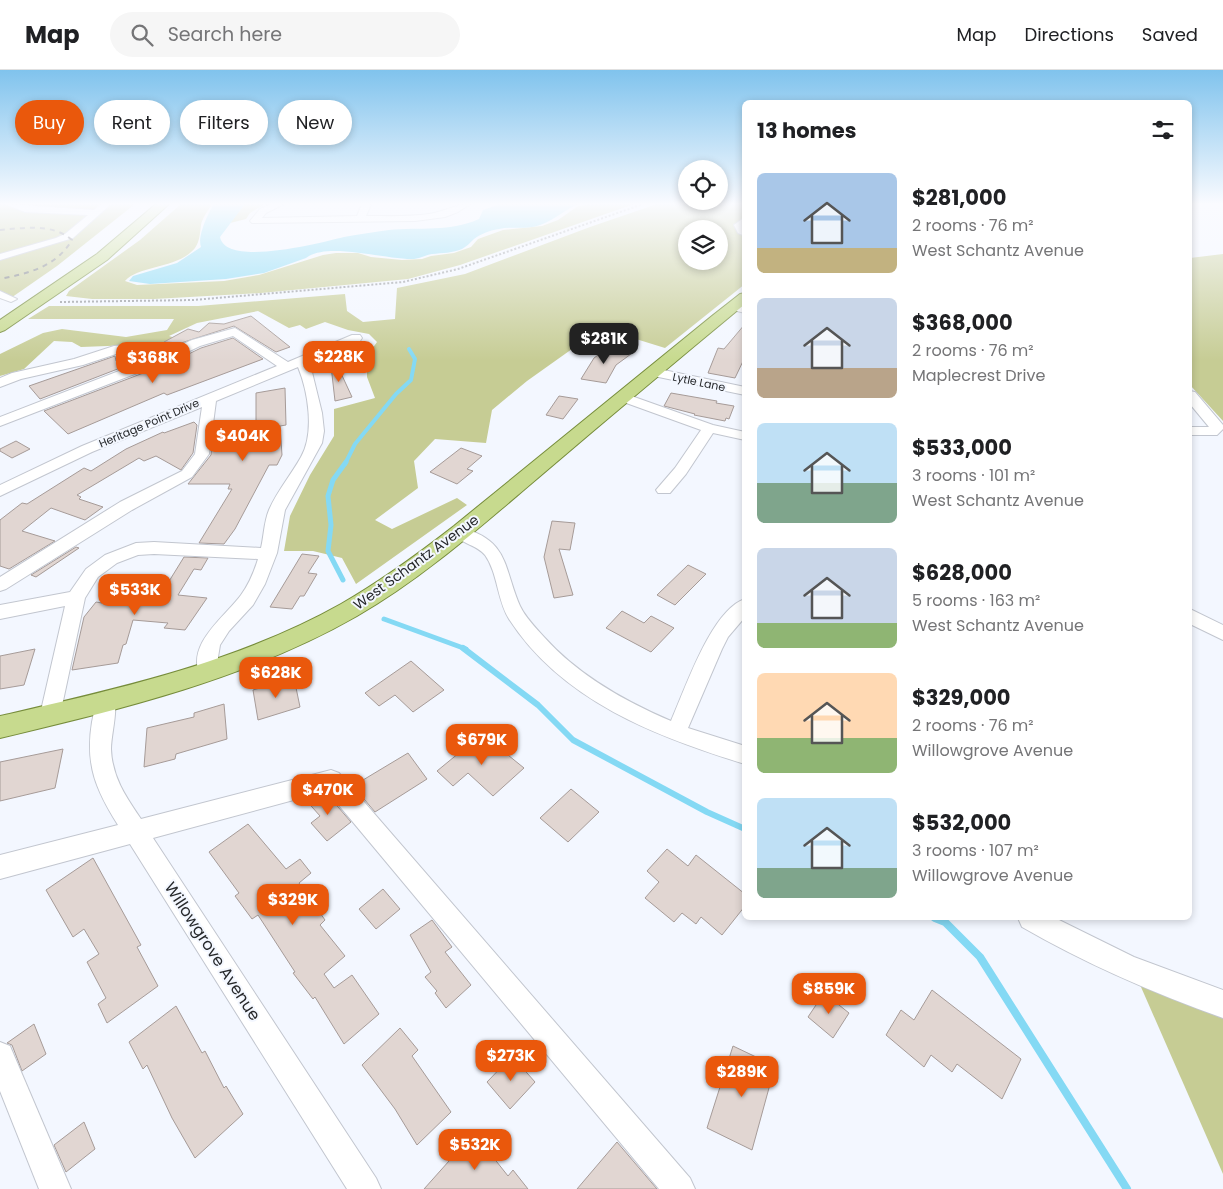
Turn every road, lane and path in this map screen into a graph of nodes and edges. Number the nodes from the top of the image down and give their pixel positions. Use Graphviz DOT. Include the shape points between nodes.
graph roads {
  1 [pos="81,256"];
  2 [pos="103,256"];
  3 [pos="495,256"];
  4 [pos="0,294"];
  5 [pos="12,299"];
  6 [pos="58,302"];
  7 [pos="741,305"];
  8 [pos="0,312"];
  9 [pos="0,327"];
  10 [pos="356,338"];
  11 [pos="184,349"];
  12 [pos="294,364"];
  13 [pos="654,372"];
  14 [pos="0,383"];
  15 [pos="742,390"];
  16 [pos="623,397"];
  17 [pos="1192,397"];
  18 [pos="209,398"];
  19 [pos="0,422"];
  20 [pos="709,428"];
  21 [pos="1192,431"];
  22 [pos="742,435"];
  23 [pos="664,490"];
  24 [pos="0,492"];
  25 [pos="459,532"];
  26 [pos="268,554"];
  27 [pos="0,584"];
  28 [pos="76,597"];
  29 [pos="742,608"];
  30 [pos="0,612"];
  31 [pos="1192,617"];
  32 [pos="1223,633"];
  33 [pos="208,673"];
  34 [pos="106,702"];
  35 [pos="50,715"];
  36 [pos="0,727"];
  37 [pos="676,732"];
  38 [pos="742,755"];
  39 [pos="136,832"];
  40 [pos="0,867"];
  41 [pos="1034,920"];
  42 [pos="1223,1004"];
  43 [pos="0,1056"];
  44 [pos="55,1189"];
  45 [pos="365,1189"];
  46 [pos="678,1189"];
  1 -- 8 [label="main road"];
  2 -- 9 [label="main road"];
  3 -- 6 [label="path" via="403,282 193,300"];
  4 -- 5 [label="street"];
  7 -- 13 [label="main road, West Schantz Avenue"];
  10 -- 12 [label="street, Heritage Point Drive"];
  11 -- 12 [label="street" via="235,332"];
  11 -- 14 [label="street" via="114,350"];
  11 -- 19 [label="street"];
  12 -- 18 [label="street, Heritage Point Drive"];
  12 -- 26 [label="street" via="305,368 316,438 304,465 279,505"];
  13 -- 15 [label="street, Lytle Lane"];
  13 -- 16 [label="main road, West Schantz Avenue"];
  16 -- 20 [label="street"];
  16 -- 25 [label="main road, West Schantz Avenue"];
  17 -- 21 [label="street" via="1218,427 1212,432"];
  18 -- 24 [label="street, Heritage Point Drive" via="87,449"];
  18 -- 27 [label="street" via="202,454 187,474 126,506"];
  20 -- 22 [label="street"];
  20 -- 23 [label="street" via="681,471"];
  25 -- 33 [label="main road, West Schantz Avenue" via="349,610 304,633"];
  25 -- 37 [label="street" via="483,544 492,554 515,614 562,667 631,713"];
  26 -- 28 [label="street" via="136,549 111,559 92,573"];
  26 -- 33 [label="street" via="253,590 218,630 207,657"];
  28 -- 30 [label="street"];
  28 -- 35 [label="street"];
  29 -- 37 [label="street" via="722,631"];
  31 -- 32 [label="street"];
  33 -- 34 [label="main road, West Schantz Avenue"];
  34 -- 35 [label="main road, West Schantz Avenue"];
  34 -- 39 [label="street, Willowgrove Avenue" via="100,739 103,776"];
  35 -- 36 [label="main road, West Schantz Avenue"];
  37 -- 38 [label="street"];
  39 -- 40 [label="street"];
  39 -- 45 [label="street, Willowgrove Avenue"];
  39 -- 46 [label="street" via="331,780"];
  41 -- 42 [label="street" via="1134,971"];
  43 -- 44 [label="street"];
}
